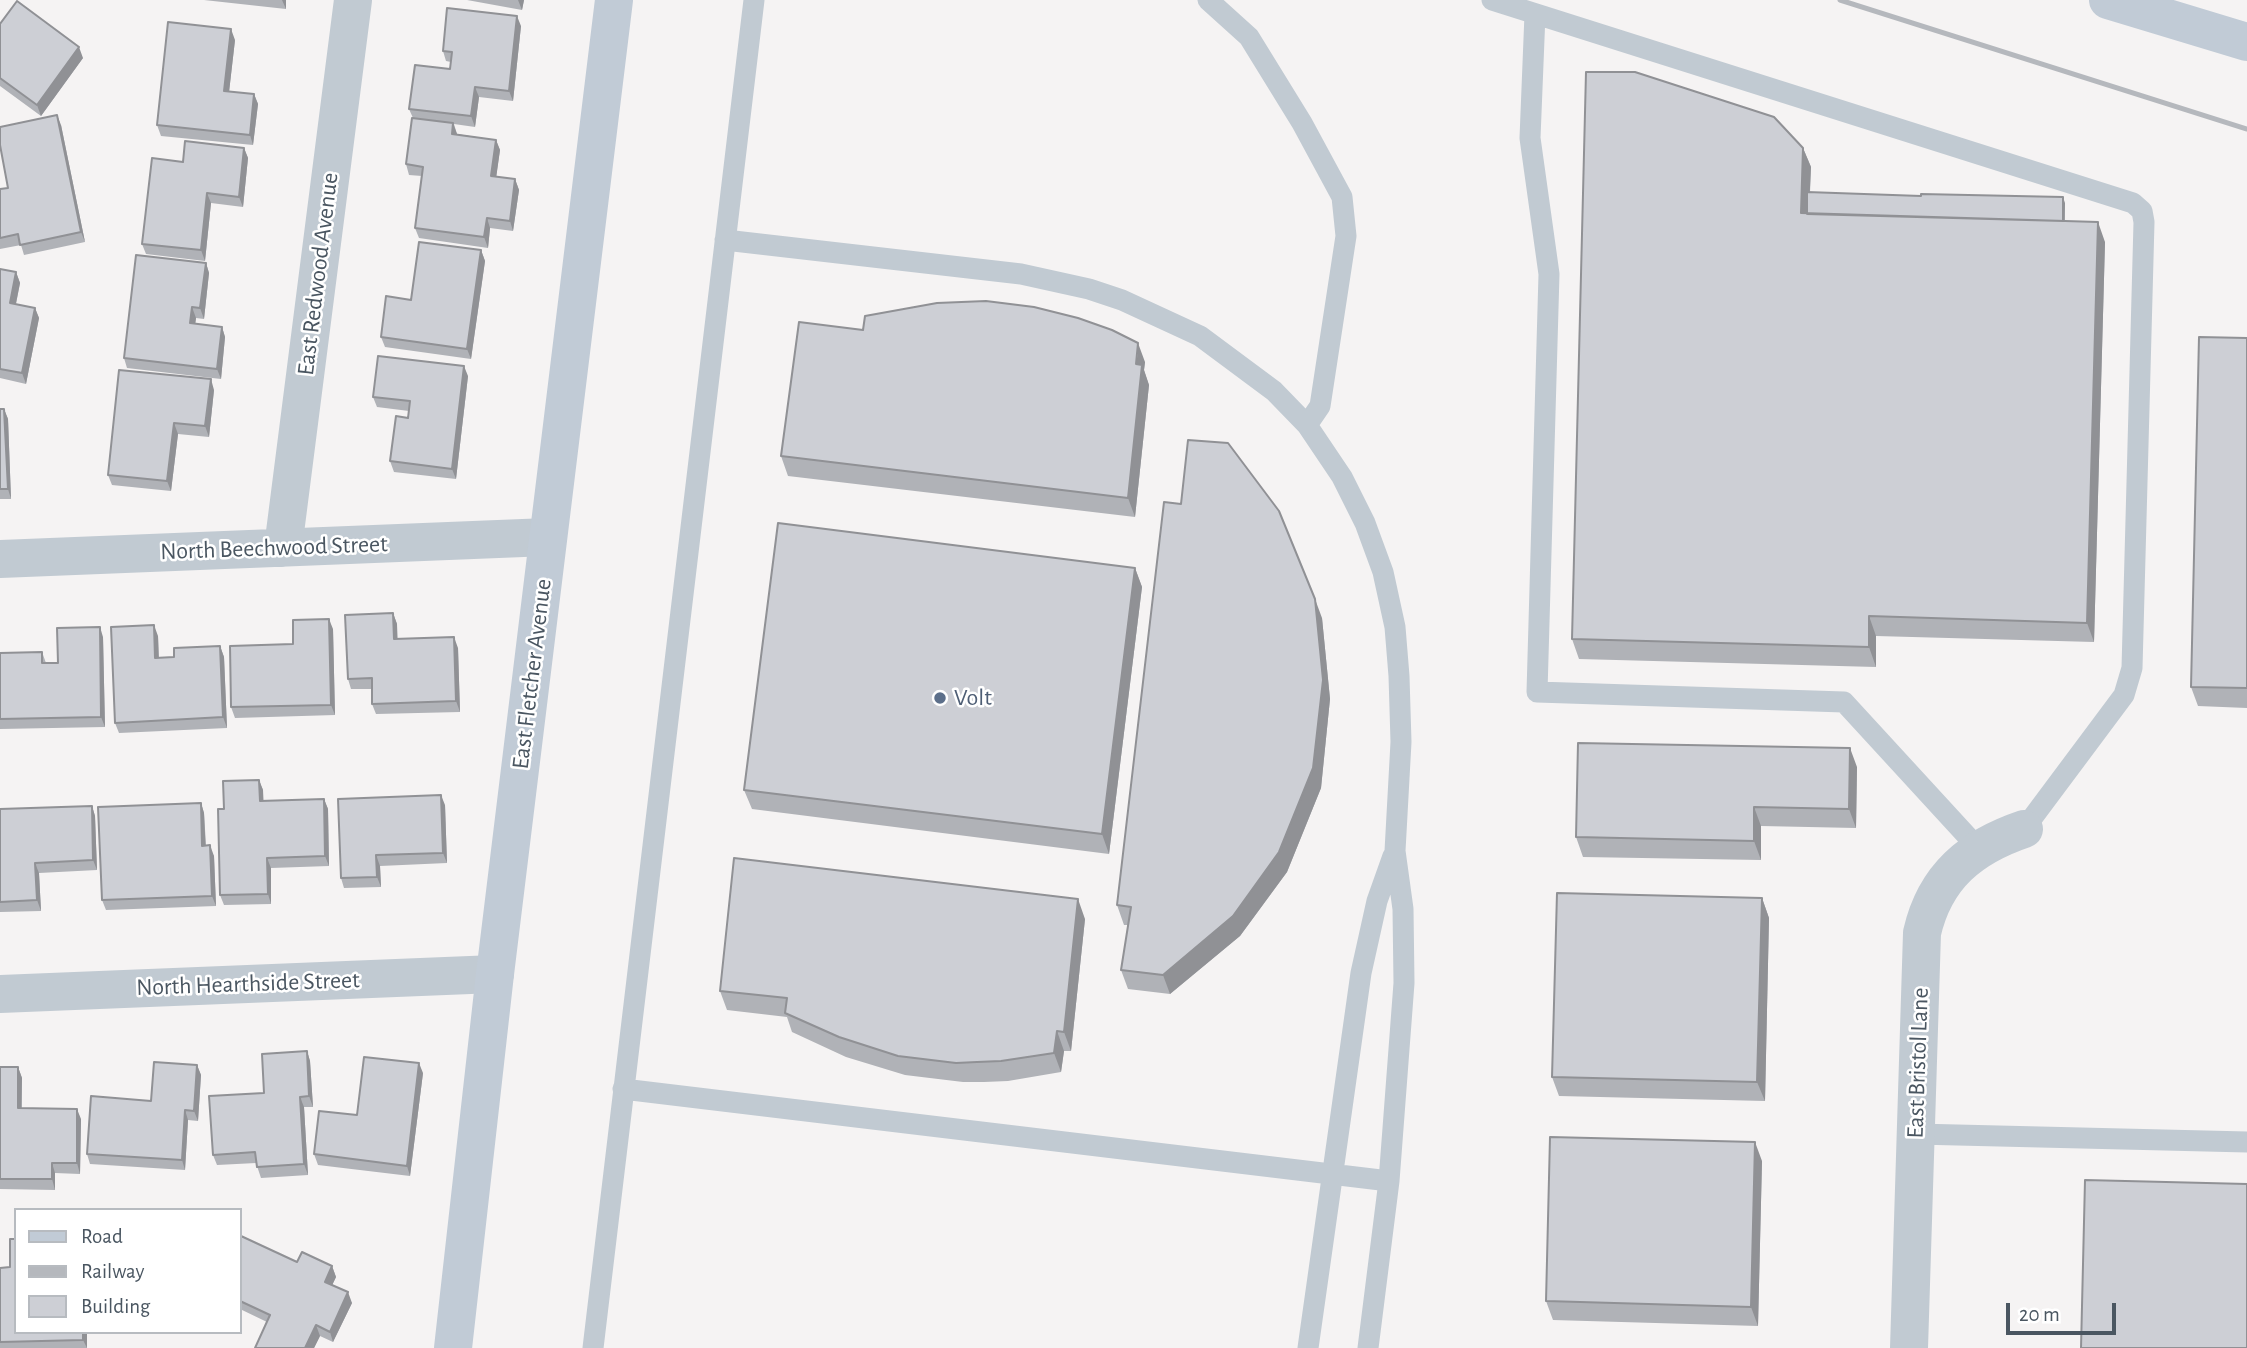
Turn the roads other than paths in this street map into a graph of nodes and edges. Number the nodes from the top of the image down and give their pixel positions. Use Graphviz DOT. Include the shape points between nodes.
graph roads {
  1 [pos="353,0"];
  2 [pos="614,0"];
  3 [pos="754,0"];
  4 [pos="1208,0"];
  5 [pos="1492,0"];
  6 [pos="2118,1"];
  7 [pos="1535,14"];
  8 [pos="2247,42"];
  9 [pos="725,240"];
  10 [pos="1307,425"];
  11 [pos="548,537"];
  12 [pos="283,548"];
  13 [pos="0,559"];
  14 [pos="2024,830"];
  15 [pos="1979,849"];
  16 [pos="1395,851"];
  17 [pos="495,974"];
  18 [pos="0,994"];
  19 [pos="623,1088"];
  20 [pos="1916,1134"];
  21 [pos="2247,1142"];
  22 [pos="1332,1175"];
  23 [pos="1389,1181"];
  24 [pos="453,1348"];
  25 [pos="593,1348"];
  26 [pos="1308,1348"];
  27 [pos="1368,1348"];
  28 [pos="1909,1348"];
  1 -- 12 [label="street, East Redwood Avenue"];
  2 -- 11 [label="street, East Fletcher Avenue"];
  3 -- 9 [label="lane"];
  4 -- 10 [label="lane" via="1249,37 1342,197 1346,236 1320,406"];
  5 -- 7 [label="lane"];
  6 -- 8 [label="street"];
  7 -- 14 [label="lane" via="2133,204 2142,211 2132,668 2124,695"];
  7 -- 15 [label="lane" via="1530,138 1549,274 1537,692 1844,702"];
  9 -- 10 [label="lane" via="1021,274 1089,289 1200,336 1274,390"];
  9 -- 19 [label="lane"];
  10 -- 16 [label="lane" via="1342,477 1365,523 1383,572 1395,627 1401,742"];
  11 -- 12 [label="street, North Beechwood Street"];
  11 -- 17 [label="street, East Fletcher Avenue"];
  12 -- 13 [label="street, North Beechwood Street"];
  14 -- 15 [label="street, East Bristol Lane"];
  15 -- 20 [label="street, East Bristol Lane" via="1941,885 1927,910 1922,933"];
  16 -- 22 [label="lane" via="1377,901 1361,973"];
  16 -- 23 [label="lane" via="1403,909 1404,983"];
  17 -- 18 [label="street, North Hearthside Street"];
  17 -- 24 [label="street, East Fletcher Avenue"];
  19 -- 22 [label="lane"];
  19 -- 25 [label="lane"];
  20 -- 21 [label="lane"];
  20 -- 28 [label="street, East Bristol Lane"];
  22 -- 23 [label="lane"];
  22 -- 26 [label="lane"];
  23 -- 27 [label="lane"];
}
